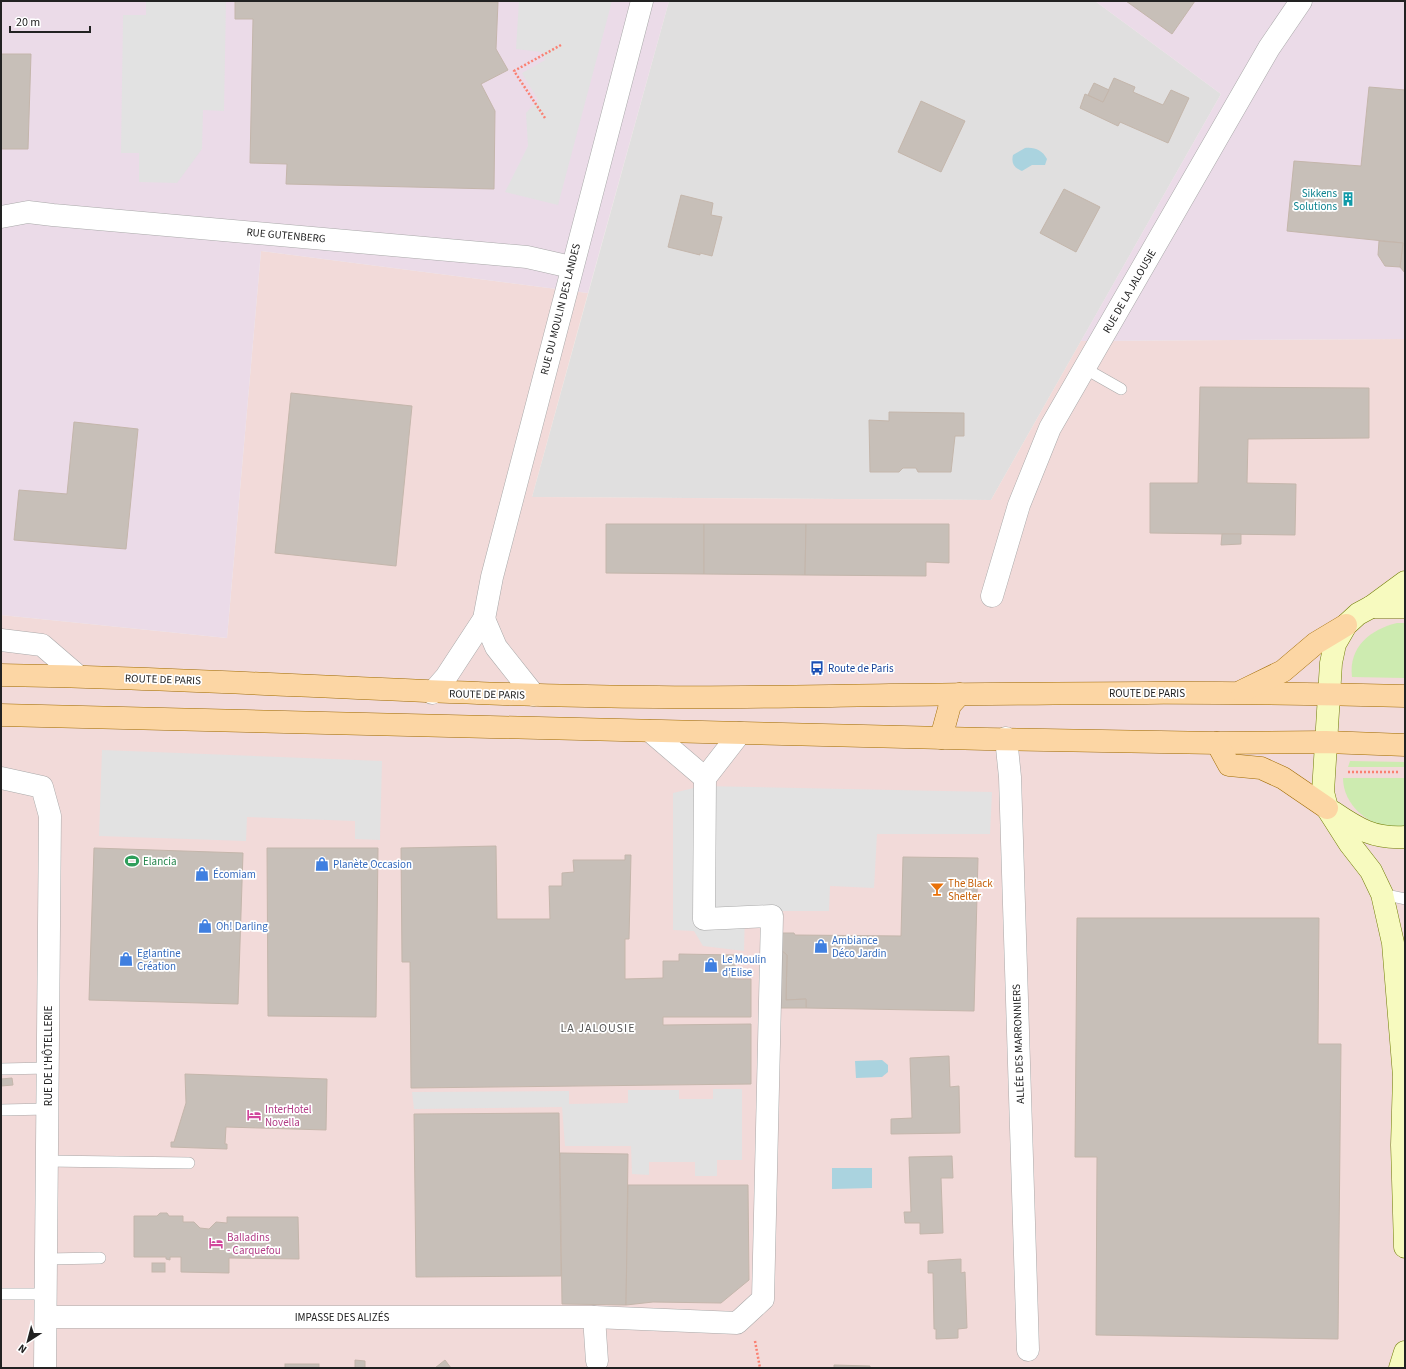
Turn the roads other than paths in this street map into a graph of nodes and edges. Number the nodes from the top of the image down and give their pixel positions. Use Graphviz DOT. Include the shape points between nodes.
graph roads {
  1 [pos="642,1"];
  2 [pos="1301,1"];
  3 [pos="1,217"];
  4 [pos="571,267"];
  5 [pos="1084,368"];
  6 [pos="1121,389"];
  7 [pos="1405,582"];
  8 [pos="992,596"];
  9 [pos="1371,607"];
  10 [pos="1405,607"];
  11 [pos="484,619"];
  12 [pos="1346,625"];
  13 [pos="1,640"];
  14 [pos="1,675"];
  15 [pos="78,676"];
  16 [pos="432,692"];
  17 [pos="1237,693"];
  18 [pos="960,694"];
  19 [pos="1329,694"];
  20 [pos="534,695"];
  21 [pos="1405,696"];
  22 [pos="1,715"];
  23 [pos="650,731"];
  24 [pos="740,733"];
  25 [pos="941,738"];
  26 [pos="1006,738"];
  27 [pos="1326,742"];
  28 [pos="1217,743"];
  29 [pos="1405,745"];
  30 [pos="1,778"];
  31 [pos="705,778"];
  32 [pos="1327,808"];
  33 [pos="1405,838"];
  34 [pos="1382,894"];
  35 [pos="1405,898"];
  36 [pos="1405,917"];
  37 [pos="1393,943"];
  38 [pos="48,1068"];
  39 [pos="1,1069"];
  40 [pos="48,1109"];
  41 [pos="1,1110"];
  42 [pos="47,1161"];
  43 [pos="189,1163"];
  44 [pos="1405,1247"];
  45 [pos="100,1258"];
  46 [pos="47,1259"];
  47 [pos="1,1294"];
  48 [pos="47,1294"];
  49 [pos="46,1317"];
  50 [pos="594,1317"];
  51 [pos="1028,1350"];
  52 [pos="1405,1352"];
  53 [pos="597,1361"];
  54 [pos="46,1368"];
  55 [pos="1400,1368"];
  1 -- 4 [label="street, RUE DU MOULIN DES LANDES"];
  2 -- 5 [label="street, RUE DE LA JALOUSIE" via="1269,48"];
  3 -- 4 [label="street, RUE GUTENBERG" via="28,212 527,257"];
  4 -- 11 [label="street, RUE DU MOULIN DES LANDES" via="492,577"];
  5 -- 6 [label="lane"];
  5 -- 8 [label="street, RUE DE LA JALOUSIE" via="1050,428 1019,505"];
  7 -- 9 [label="street"];
  9 -- 10 [label="street"];
  9 -- 12 [label="street"];
  11 -- 16 [label="street, RUE DU MOULIN DES LANDES" via="446,677"];
  11 -- 20 [label="street" via="496,647"];
  12 -- 17 [label="main road" via="1316,643 1283,671"];
  12 -- 19 [label="street" via="1335,644"];
  13 -- 15 [label="street" via="42,645"];
  14 -- 15 [label="main road, ROUTE DE PARIS"];
  15 -- 16 [label="main road, ROUTE DE PARIS"];
  16 -- 20 [label="main road, ROUTE DE PARIS"];
  17 -- 18 [label="main road, ROUTE DE PARIS"];
  17 -- 19 [label="main road, ROUTE DE PARIS"];
  18 -- 20 [label="main road, ROUTE DE PARIS" via="658,698"];
  18 -- 25 [label="main road" via="950,705"];
  19 -- 21 [label="main road, ROUTE DE PARIS"];
  19 -- 27 [label="street"];
  22 -- 23 [label="main road"];
  23 -- 24 [label="main road"];
  23 -- 31 [label="street"];
  24 -- 25 [label="main road"];
  24 -- 31 [label="street"];
  25 -- 26 [label="main road"];
  26 -- 28 [label="main road"];
  26 -- 51 [label="street, ALLÉE DES MARRONNIERS" via="1010,776"];
  27 -- 28 [label="main road"];
  27 -- 29 [label="main road"];
  27 -- 32 [label="street" via="1323,792"];
  28 -- 32 [label="main road" via="1229,765 1261,768 1283,778"];
  30 -- 38 [label="street, RUE DE L'HÔTELLERIE" via="42,787 50,816"];
  31 -- 50 [label="street, IMPASSE DES ALIZÉS" via="704,919 772,916 763,1299 737,1323"];
  32 -- 33 [label="street" via="1370,834"];
  32 -- 34 [label="street" via="1371,871"];
  34 -- 35 [label="lane"];
  34 -- 37 [label="street"];
  36 -- 37 [label="street"];
  37 -- 44 [label="street" via="1404,1076 1402,1145"];
  38 -- 39 [label="lane"];
  38 -- 40 [label="street, RUE DE L'HÔTELLERIE"];
  40 -- 41 [label="lane"];
  40 -- 42 [label="street, RUE DE L'HÔTELLERIE"];
  42 -- 43 [label="lane"];
  42 -- 46 [label="street, RUE DE L'HÔTELLERIE"];
  45 -- 46 [label="lane"];
  46 -- 48 [label="street, RUE DE L'HÔTELLERIE"];
  47 -- 48 [label="lane"];
  48 -- 49 [label="street, RUE DE L'HÔTELLERIE"];
  49 -- 50 [label="street, IMPASSE DES ALIZÉS"];
  49 -- 54 [label="street, RUE DE L'HÔTELLERIE"];
  50 -- 53 [label="street"];
  52 -- 55 [label="street"];
}
